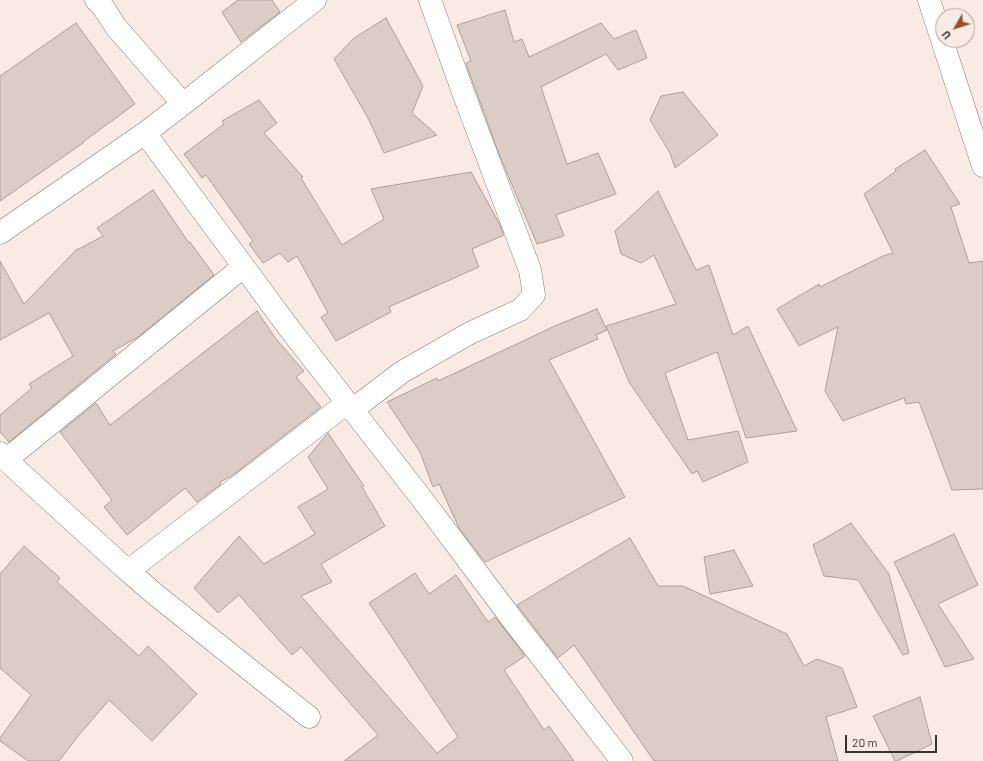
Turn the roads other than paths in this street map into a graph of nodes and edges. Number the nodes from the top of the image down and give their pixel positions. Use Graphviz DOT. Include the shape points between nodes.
graph roads {
  1 [pos="96,0"];
  2 [pos="315,0"];
  3 [pos="430,0"];
  4 [pos="929,0"];
  5 [pos="183,104"];
  6 [pos="145,133"];
  7 [pos="983,166"];
  8 [pos="0,233"];
  9 [pos="243,268"];
  10 [pos="349,406"];
  11 [pos="3,456"];
  12 [pos="128,571"];
  13 [pos="309,717"];
  14 [pos="622,761"];
  1 -- 5 [label="street"];
  2 -- 5 [label="street"];
  3 -- 10 [label="street" via="530,270 534,295 520,310 470,333"];
  4 -- 7 [label="street"];
  5 -- 6 [label="street"];
  6 -- 8 [label="street"];
  6 -- 9 [label="street"];
  9 -- 10 [label="street"];
  9 -- 11 [label="street"];
  10 -- 12 [label="street"];
  10 -- 14 [label="street"];
  11 -- 12 [label="street"];
  12 -- 13 [label="street"];
}
